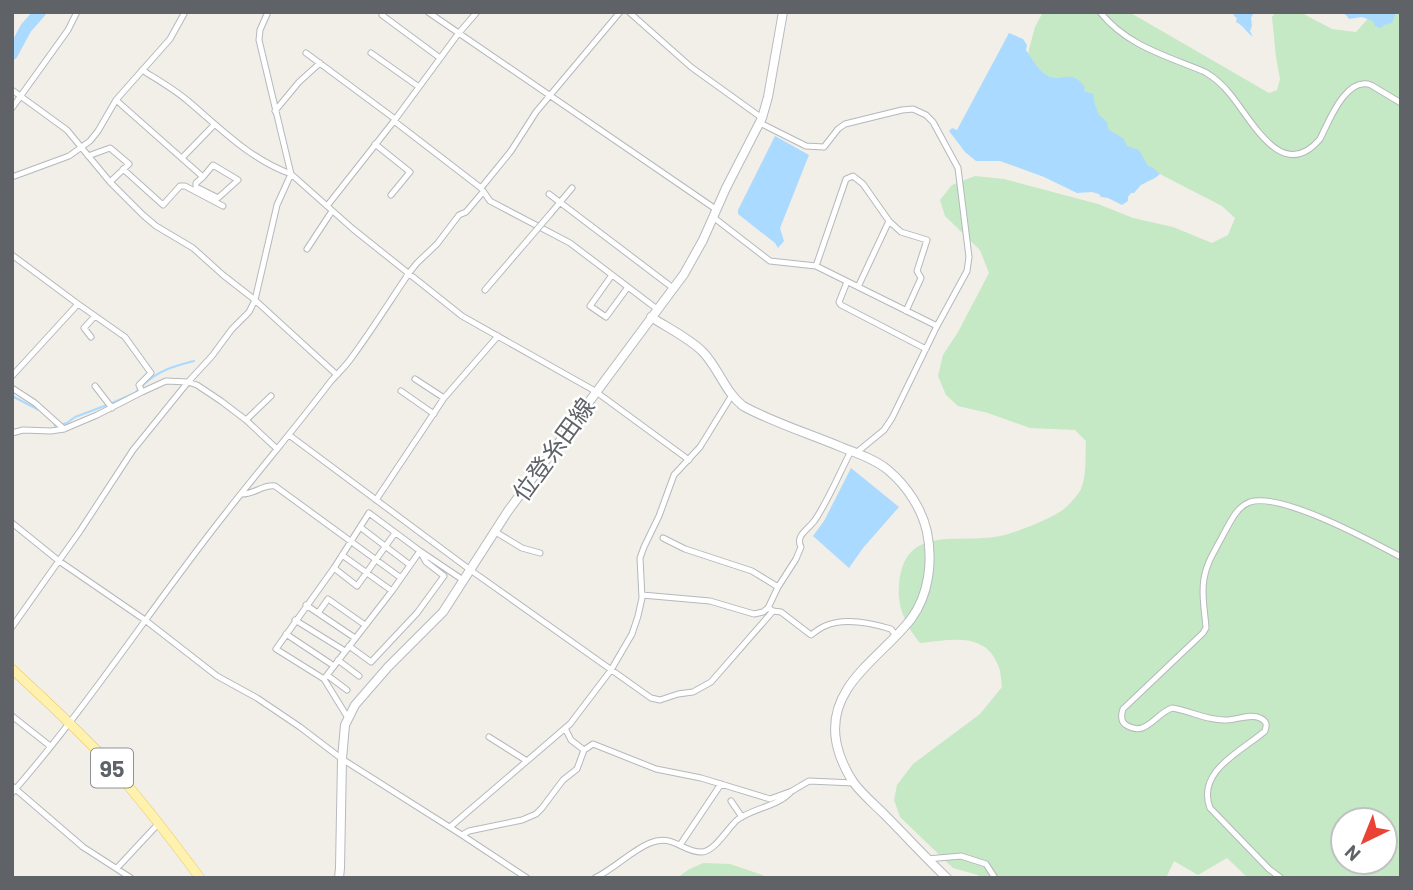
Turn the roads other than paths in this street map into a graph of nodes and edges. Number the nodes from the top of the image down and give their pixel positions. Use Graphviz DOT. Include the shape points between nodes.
graph roads {
  1 [pos="77,12"];
  2 [pos="185,12"];
  3 [pos="268,12"];
  4 [pos="384,12"];
  5 [pos="428,12"];
  6 [pos="477,12"];
  7 [pos="620,12"];
  8 [pos="629,12"];
  9 [pos="783,12"];
  10 [pos="1100,12"];
  11 [pos="458,34"];
  12 [pos="371,52"];
  13 [pos="306,53"];
  14 [pos="440,58"];
  15 [pos="320,63"];
  16 [pos="142,70"];
  17 [pos="419,87"];
  18 [pos="16,93"];
  19 [pos="550,95"];
  20 [pos="116,100"];
  21 [pos="1401,103"];
  22 [pos="12,108"];
  23 [pos="275,111"];
  24 [pos="395,120"];
  25 [pos="761,120"];
  26 [pos="214,125"];
  27 [pos="375,144"];
  28 [pos="82,148"];
  29 [pos="88,156"];
  30 [pos="181,158"];
  31 [pos="123,169"];
  32 [pos="291,174"];
  33 [pos="12,177"];
  34 [pos="203,177"];
  35 [pos="110,182"];
  36 [pos="572,188"];
  37 [pos="482,190"];
  38 [pos="550,194"];
  39 [pos="391,195"];
  40 [pos="560,202"];
  41 [pos="223,206"];
  42 [pos="329,209"];
  43 [pos="715,214"];
  44 [pos="889,221"];
  45 [pos="307,249"];
  46 [pos="12,255"];
  47 [pos="816,266"];
  48 [pos="408,274"];
  49 [pos="612,275"];
  50 [pos="847,282"];
  51 [pos="628,287"];
  52 [pos="858,287"];
  53 [pos="673,288"];
  54 [pos="485,290"];
  55 [pos="255,300"];
  56 [pos="78,304"];
  57 [pos="657,309"];
  58 [pos="906,311"];
  59 [pos="95,316"];
  60 [pos="652,317"];
  61 [pos="937,326"];
  62 [pos="498,336"];
  63 [pos="91,337"];
  64 [pos="926,348"];
  65 [pos="337,375"];
  66 [pos="12,376"];
  67 [pos="415,379"];
  68 [pos="188,382"];
  69 [pos="95,386"];
  70 [pos="12,388"];
  71 [pos="142,391"];
  72 [pos="401,391"];
  73 [pos="595,391"];
  74 [pos="732,396"];
  75 [pos="271,397"];
  76 [pos="444,398"];
  77 [pos="112,408"];
  78 [pos="434,414"];
  79 [pos="246,420"];
  80 [pos="64,429"];
  81 [pos="12,433"];
  82 [pos="289,435"];
  83 [pos="276,448"];
  84 [pos="854,452"];
  85 [pos="689,460"];
  86 [pos="241,494"];
  87 [pos="376,500"];
  88 [pos="12,523"];
  89 [pos="360,527"];
  90 [pos="494,531"];
  91 [pos="395,533"];
  92 [pos="663,538"];
  93 [pos="351,542"];
  94 [pos="386,546"];
  95 [pos="420,551"];
  96 [pos="540,554"];
  97 [pos="342,555"];
  98 [pos="1401,556"];
  99 [pos="376,560"];
  100 [pos="59,561"];
  101 [pos="410,565"];
  102 [pos="334,568"];
  103 [pos="470,569"];
  104 [pos="367,572"];
  105 [pos="401,578"];
  106 [pos="463,580"];
  107 [pos="778,587"];
  108 [pos="392,591"];
  109 [pos="642,594"];
  110 [pos="306,605"];
  111 [pos="771,609"];
  112 [pos="318,613"];
  113 [pos="145,620"];
  114 [pos="295,620"];
  115 [pos="365,625"];
  116 [pos="12,627"];
  117 [pos="286,634"];
  118 [pos="896,636"];
  119 [pos="355,638"];
  120 [pos="307,648"];
  121 [pos="347,648"];
  122 [pos="297,662"];
  123 [pos="336,663"];
  124 [pos="12,669"];
  125 [pos="611,670"];
  126 [pos="359,676"];
  127 [pos="325,677"];
  128 [pos="347,690"];
  129 [pos="12,716"];
  130 [pos="348,718"];
  131 [pos="69,722"];
  132 [pos="565,728"];
  133 [pos="489,737"];
  134 [pos="50,746"];
  135 [pos="584,750"];
  136 [pos="342,759"];
  137 [pos="527,761"];
  138 [pos="854,783"];
  139 [pos="721,784"];
  140 [pos="13,789"];
  141 [pos="792,791"];
  142 [pos="731,801"];
  143 [pos="742,817"];
  144 [pos="159,823"];
  145 [pos="450,828"];
  146 [pos="462,835"];
  147 [pos="680,845"];
  148 [pos="927,859"];
  149 [pos="117,869"];
  150 [pos="131,878"];
  151 [pos="201,878"];
  152 [pos="339,878"];
  153 [pos="527,878"];
  154 [pos="595,878"];
  155 [pos="947,878"];
  156 [pos="995,878"];
  157 [pos="1281,878"];
  1 -- 18 [label="street" via="68,30"];
  2 -- 16 [label="street"];
  3 -- 23 [label="street" via="259,40"];
  4 -- 14 [label="street" via="382,15"];
  5 -- 11 [label="street"];
  6 -- 11 [label="street"];
  7 -- 19 [label="street"];
  8 -- 25 [label="street"];
  9 -- 25 [label="main road, 位登糸田線"];
  10 -- 21 [label="street" via="1130,40 1214,78 1268,143 1283,153 1302,153 1315,145 1343,97 1356,84 1371,85"];
  11 -- 14 [label="street"];
  11 -- 19 [label="street"];
  12 -- 17 [label="street"];
  13 -- 15 [label="street"];
  14 -- 17 [label="street"];
  15 -- 23 [label="street"];
  15 -- 24 [label="street"];
  16 -- 20 [label="street"];
  16 -- 26 [label="street" via="186,99"];
  17 -- 24 [label="street"];
  18 -- 22 [label="street"];
  18 -- 28 [label="street" via="67,130"];
  19 -- 37 [label="street"];
  19 -- 43 [label="street"];
  20 -- 28 [label="street"];
  20 -- 30 [label="street"];
  23 -- 32 [label="street"];
  24 -- 27 [label="street"];
  24 -- 37 [label="street"];
  25 -- 43 [label="main road, 位登糸田線"];
  25 -- 61 [label="street" via="806,146 824,147 845,124 891,113 913,109 933,122 958,168 969,257 967,271"];
  26 -- 30 [label="street"];
  26 -- 32 [label="street"];
  27 -- 39 [label="street" via="410,172"];
  27 -- 42 [label="street"];
  28 -- 29 [label="street"];
  28 -- 33 [label="street"];
  29 -- 31 [label="street" via="110,148 129,164"];
  29 -- 35 [label="street"];
  30 -- 34 [label="street"];
  31 -- 35 [label="street"];
  31 -- 41 [label="street" via="163,205 186,186"];
  32 -- 42 [label="street"];
  32 -- 55 [label="street" via="277,205"];
  34 -- 34 [label="street" via="213,165 238,180 218,198 196,187"];
  35 -- 55 [label="street" via="149,221 192,248"];
  36 -- 40 [label="street"];
  37 -- 48 [label="street"];
  37 -- 49 [label="street" via="490,201 570,243"];
  38 -- 40 [label="street"];
  40 -- 53 [label="street"];
  40 -- 54 [label="street, bridge"];
  42 -- 45 [label="street"];
  42 -- 48 [label="street"];
  43 -- 47 [label="street" via="770,261"];
  43 -- 53 [label="main road, 位登糸田線"];
  44 -- 47 [label="street" via="863,184 850,176"];
  44 -- 52 [label="street"];
  44 -- 58 [label="street" via="901,232 927,240 917,271 921,278"];
  46 -- 56 [label="street"];
  47 -- 50 [label="street"];
  48 -- 62 [label="street"];
  48 -- 65 [label="street"];
  49 -- 51 [label="street"];
  49 -- 51 [label="street" via="590,306 606,317"];
  50 -- 52 [label="street"];
  50 -- 64 [label="street" via="841,305"];
  51 -- 57 [label="street"];
  52 -- 58 [label="street"];
  53 -- 57 [label="main road, 位登糸田線"];
  55 -- 65 [label="street"];
  55 -- 68 [label="street"];
  56 -- 59 [label="street"];
  56 -- 66 [label="street"];
  57 -- 60 [label="main road, 位登糸田線"];
  58 -- 61 [label="street"];
  59 -- 63 [label="street" via="84,328"];
  59 -- 71 [label="street" via="125,337 151,373 139,385"];
  60 -- 73 [label="main road, 位登糸田線"];
  60 -- 74 [label="main road" via="702,352"];
  61 -- 64 [label="street"];
  62 -- 73 [label="street"];
  62 -- 76 [label="street"];
  64 -- 84 [label="street" via="884,430"];
  65 -- 82 [label="street"];
  67 -- 76 [label="street"];
  68 -- 71 [label="street" via="166,381"];
  68 -- 79 [label="street"];
  68 -- 100 [label="street" via="133,450"];
  69 -- 77 [label="street"];
  70 -- 80 [label="street"];
  71 -- 77 [label="street"];
  72 -- 78 [label="street"];
  73 -- 85 [label="street"];
  73 -- 90 [label="main road, 位登糸田線"];
  74 -- 84 [label="main road" via="749,410"];
  74 -- 85 [label="street"];
  75 -- 79 [label="street"];
  76 -- 78 [label="street"];
  77 -- 80 [label="street"];
  78 -- 87 [label="street"];
  79 -- 83 [label="street"];
  80 -- 81 [label="street"];
  82 -- 83 [label="street"];
  82 -- 87 [label="street"];
  83 -- 86 [label="street"];
  84 -- 107 [label="street" via="819,514 799,538 796,559"];
  84 -- 118 [label="main road" via="887,469 903,484 926,527 928,577 912,617"];
  85 -- 109 [label="street" via="674,475 640,558"];
  86 -- 93 [label="street" via="275,486"];
  86 -- 113 [label="street"];
  87 -- 103 [label="street"];
  88 -- 100 [label="street"];
  89 -- 91 [label="street" via="369,513"];
  89 -- 93 [label="street"];
  89 -- 94 [label="street"];
  90 -- 96 [label="street"];
  90 -- 103 [label="main road, 位登糸田線"];
  91 -- 94 [label="street"];
  91 -- 95 [label="street"];
  92 -- 107 [label="street" via="752,571"];
  93 -- 97 [label="street"];
  93 -- 99 [label="street"];
  94 -- 99 [label="street"];
  94 -- 101 [label="street"];
  95 -- 101 [label="street"];
  95 -- 106 [label="street"];
  95 -- 121 [label="street" via="444,576 417,613 370,662"];
  97 -- 102 [label="street"];
  97 -- 104 [label="street"];
  98 -- 157 [label="street" via="1272,501 1244,505 1208,564 1202,592 1206,628 1123,709 1122,721 1141,729 1172,708 1214,719 1262,718 1265,731 1222,764 1206,789 1207,799"];
  99 -- 104 [label="street"];
  99 -- 105 [label="street"];
  100 -- 113 [label="street"];
  100 -- 116 [label="street"];
  101 -- 105 [label="street"];
  102 -- 104 [label="street" via="357,586"];
  102 -- 110 [label="street"];
  103 -- 106 [label="main road, 位登糸田線"];
  103 -- 125 [label="street"];
  104 -- 108 [label="street"];
  105 -- 108 [label="street"];
  106 -- 130 [label="main road, 位登糸田線" via="443,612 388,667"];
  107 -- 111 [label="street"];
  108 -- 115 [label="street"];
  109 -- 111 [label="street" via="710,601 754,614"];
  109 -- 125 [label="street" via="632,634"];
  110 -- 112 [label="street"];
  110 -- 114 [label="street"];
  111 -- 118 [label="street" via="811,635 837,623 861,622 891,629"];
  111 -- 125 [label="street" via="711,682 694,692 651,698"];
  112 -- 115 [label="street" via="328,600"];
  112 -- 119 [label="street"];
  113 -- 131 [label="street"];
  113 -- 136 [label="street" via="217,676 257,698"];
  114 -- 117 [label="street"];
  114 -- 121 [label="street"];
  115 -- 119 [label="street"];
  117 -- 120 [label="street"];
  117 -- 122 [label="street" via="276,649"];
  118 -- 138 [label="main road" via="848,687 837,714 836,741"];
  119 -- 121 [label="street"];
  120 -- 122 [label="street"];
  120 -- 123 [label="street"];
  121 -- 123 [label="street"];
  122 -- 127 [label="street"];
  123 -- 126 [label="street"];
  123 -- 127 [label="street"];
  124 -- 131 [label="main road, 95"];
  125 -- 132 [label="street"];
  127 -- 128 [label="street"];
  127 -- 130 [label="street"];
  129 -- 134 [label="street"];
  130 -- 136 [label="main road, 位登糸田線"];
  131 -- 134 [label="street"];
  131 -- 144 [label="main road, 95"];
  132 -- 135 [label="street"];
  132 -- 137 [label="street"];
  133 -- 137 [label="street"];
  134 -- 140 [label="street"];
  135 -- 139 [label="street" via="593,744 656,769"];
  135 -- 146 [label="street" via="577,769 536,814"];
  136 -- 145 [label="street"];
  136 -- 152 [label="main road, 位登糸田線"];
  137 -- 145 [label="street"];
  138 -- 141 [label="street" via="809,780"];
  138 -- 148 [label="main road"];
  139 -- 141 [label="street" via="769,799"];
  139 -- 147 [label="street"];
  140 -- 149 [label="street"];
  141 -- 143 [label="street"];
  142 -- 143 [label="street"];
  143 -- 147 [label="street" via="705,852"];
  144 -- 149 [label="street"];
  144 -- 151 [label="main road, 95"];
  145 -- 146 [label="street"];
  146 -- 153 [label="street"];
  147 -- 154 [label="street" via="662,840 650,843"];
  148 -- 155 [label="main road"];
  148 -- 156 [label="street" via="961,856 986,864"];
  149 -- 150 [label="street"];
}
